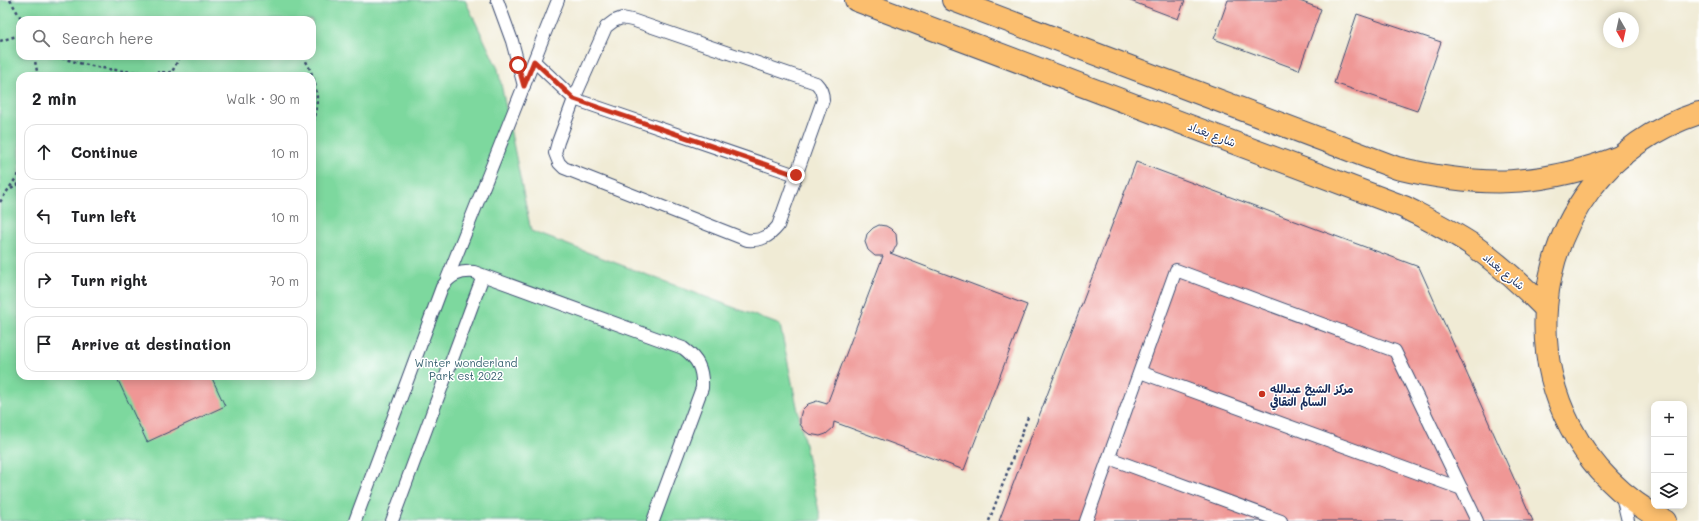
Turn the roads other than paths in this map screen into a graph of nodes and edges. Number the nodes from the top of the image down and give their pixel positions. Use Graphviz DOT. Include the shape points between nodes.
graph roads {
  1 [pos="497,0"];
  2 [pos="558,0"];
  3 [pos="856,0"];
  4 [pos="953,0"];
  5 [pos="534,61"];
  6 [pos="524,86"];
  7 [pos="574,99"];
  8 [pos="1699,113"];
  9 [pos="1622,156"];
  10 [pos="796,175"];
  11 [pos="483,276"];
  12 [pos="447,279"];
  13 [pos="1545,308"];
  14 [pos="1140,372"];
  15 [pos="1109,458"];
  16 [pos="1462,489"];
  17 [pos="1620,492"];
  18 [pos="356,521"];
  19 [pos="392,521"];
  20 [pos="653,521"];
  21 [pos="1086,521"];
  22 [pos="1280,521"];
  23 [pos="1477,521"];
  24 [pos="1628,521"];
  25 [pos="1665,521"];
  1 -- 6 [label="lane" via="512,41"];
  2 -- 5 [label="lane"];
  3 -- 13 [label="main road, شارع بغداد" via="1404,207 1471,244 1522,285"];
  4 -- 9 [label="main road" via="1397,168 1418,173 1464,181 1518,181 1571,173"];
  5 -- 6 [label="lane"];
  5 -- 7 [label="lane"];
  6 -- 12 [label="lane"];
  7 -- 10 [label="lane"];
  7 -- 10 [label="lane" via="555,154 564,168 747,240 763,239 771,235 778,226"];
  7 -- 10 [label="lane" via="606,27 622,18 632,20 816,83 823,93 823,100"];
  8 -- 9 [label="main road" via="1682,118 1650,135"];
  9 -- 13 [label="main road" via="1597,181 1577,209 1561,240 1550,274"];
  11 -- 12 [label="lane" via="474,272 464,272"];
  11 -- 19 [label="lane"];
  11 -- 20 [label="lane" via="683,348 700,364 702,388"];
  12 -- 18 [label="lane" via="442,286"];
  13 -- 17 [label="main road" via="1545,344 1551,377 1562,409 1577,440"];
  14 -- 15 [label="lane"];
  14 -- 16 [label="lane"];
  14 -- 16 [label="lane" via="1176,270 1395,351"];
  15 -- 21 [label="lane"];
  15 -- 22 [label="lane"];
  16 -- 23 [label="lane"];
  17 -- 24 [label="lane"];
  17 -- 25 [label="main road"];
}
